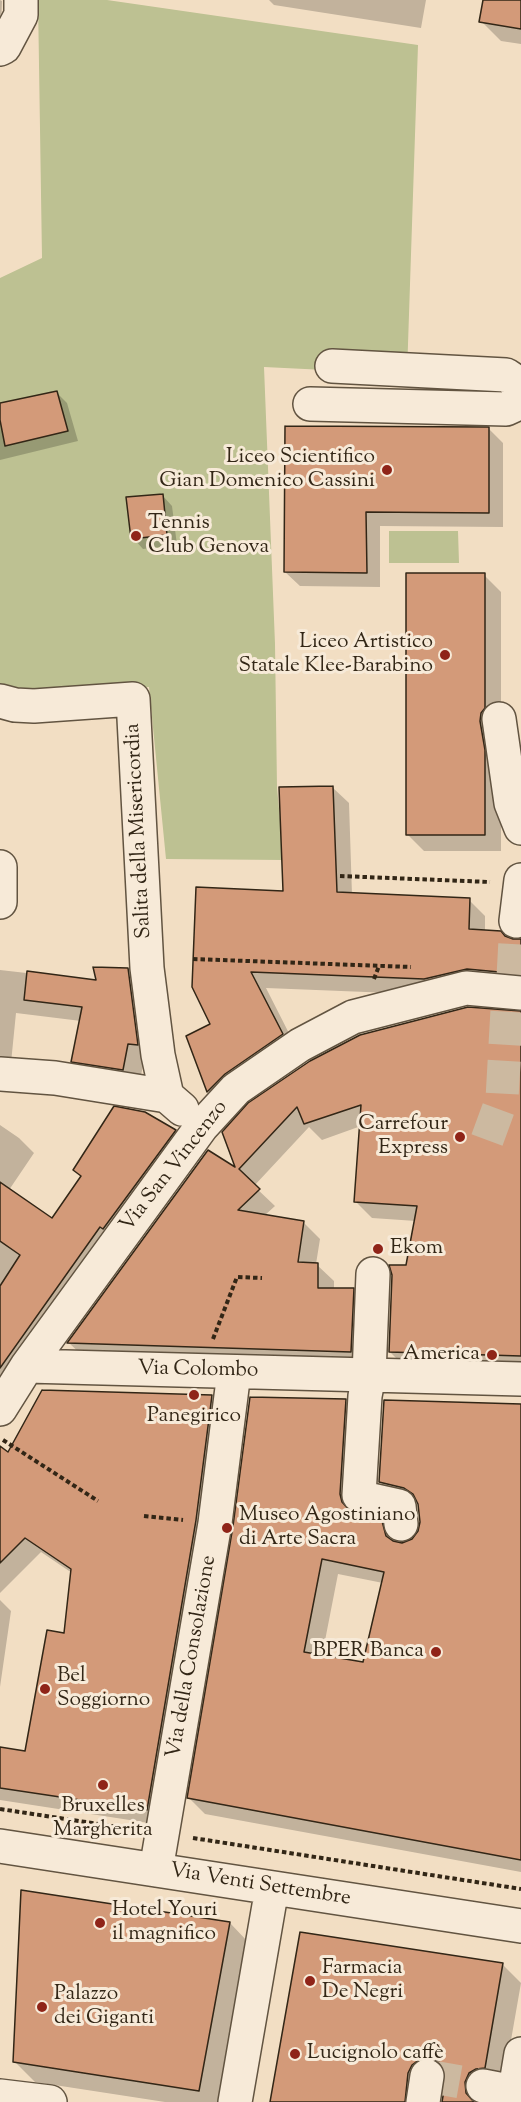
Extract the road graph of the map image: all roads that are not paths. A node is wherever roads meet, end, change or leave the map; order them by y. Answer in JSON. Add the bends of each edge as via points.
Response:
{"nodes":[{"id":1,"x":21,"y":0,"type":"edge"},
{"id":2,"x":0,"y":49,"type":"edge"},
{"id":3,"x":332,"y":366,"type":"dead end"},
{"id":4,"x":519,"y":394,"type":"edge"},
{"id":5,"x":310,"y":404,"type":"dead end"},
{"id":6,"x":0,"y":701,"type":"edge"},
{"id":7,"x":499,"y":719,"type":"dead end"},
{"id":8,"x":521,"y":828,"type":"edge"},
{"id":9,"x":0,"y":867,"type":"edge"},
{"id":10,"x":521,"y":881,"type":"edge"},
{"id":11,"x":0,"y":902,"type":"edge"},
{"id":12,"x":516,"y":921,"type":"dead end"},
{"id":13,"x":516,"y":987,"type":"edge"},
{"id":14,"x":0,"y":1074,"type":"edge"},
{"id":15,"x":167,"y":1096,"type":"junction"},
{"id":16,"x":202,"y":1126,"type":"junction"},
{"id":17,"x":373,"y":1274,"type":"dead end"},
{"id":18,"x":27,"y":1366,"type":"junction"},
{"id":19,"x":234,"y":1372,"type":"junction"},
{"id":20,"x":369,"y":1375,"type":"junction"},
{"id":21,"x":521,"y":1379,"type":"edge"},
{"id":22,"x":0,"y":1410,"type":"edge"},
{"id":23,"x":401,"y":1524,"type":"dead end"},
{"id":24,"x":0,"y":1846,"type":"edge"},
{"id":25,"x":156,"y":1870,"type":"junction"},
{"id":26,"x":272,"y":1888,"type":"junction"},
{"id":27,"x":521,"y":1926,"type":"edge"},
{"id":28,"x":521,"y":2054,"type":"edge"},
{"id":29,"x":483,"y":2086,"type":"tunnel mouth"},
{"id":30,"x":0,"y":2096,"type":"edge"},
{"id":31,"x":514,"y":2097,"type":"edge"},
{"id":32,"x":50,"y":2102,"type":"edge"},
{"id":33,"x":235,"y":2102,"type":"edge"}],
"edges":[{"from":1,"to":2,"type":"street","via":[[21,15]]},
{"from":3,"to":4,"type":"street","via":[[506,375]]},
{"from":4,"to":5,"type":"street","via":[[506,409]]},
{"from":6,"to":15,"type":"street","name":"Salita della Misericordia","via":[[34,706],[133,699],[147,968]]},
{"from":7,"to":8,"type":"street","via":[[511,803]]},
{"from":9,"to":11,"type":"street"},
{"from":10,"to":12,"type":"street"},
{"from":13,"to":16,"type":"street","name":"Via San Vincenzo","via":[[466,988],[353,1017],[300,1045],[236,1089]]},
{"from":14,"to":15,"type":"street","via":[[56,1078]]},
{"from":15,"to":16,"type":"street"},
{"from":16,"to":18,"type":"street","name":"Via San Vincenzo"},
{"from":17,"to":20,"type":"street"},
{"from":18,"to":19,"type":"street","name":"Via Colombo"},
{"from":18,"to":22,"type":"street","name":"Via San Vincenzo"},
{"from":19,"to":20,"type":"street","name":"Via Colombo"},
{"from":19,"to":25,"type":"street","name":"Via della Consolazione","via":[[215,1523]]},
{"from":20,"to":21,"type":"street","name":"Via Colombo"},
{"from":20,"to":23,"type":"street","via":[[359,1495],[399,1506]]},
{"from":24,"to":25,"type":"street","name":"Via Venti Settembre"},
{"from":25,"to":26,"type":"street","name":"Via Venti Settembre"},
{"from":26,"to":27,"type":"street","name":"Via Venti Settembre"},
{"from":26,"to":33,"type":"street"},
{"from":28,"to":31,"type":"street"},
{"from":29,"to":31,"type":"street"},
{"from":30,"to":32,"type":"street"}]}
